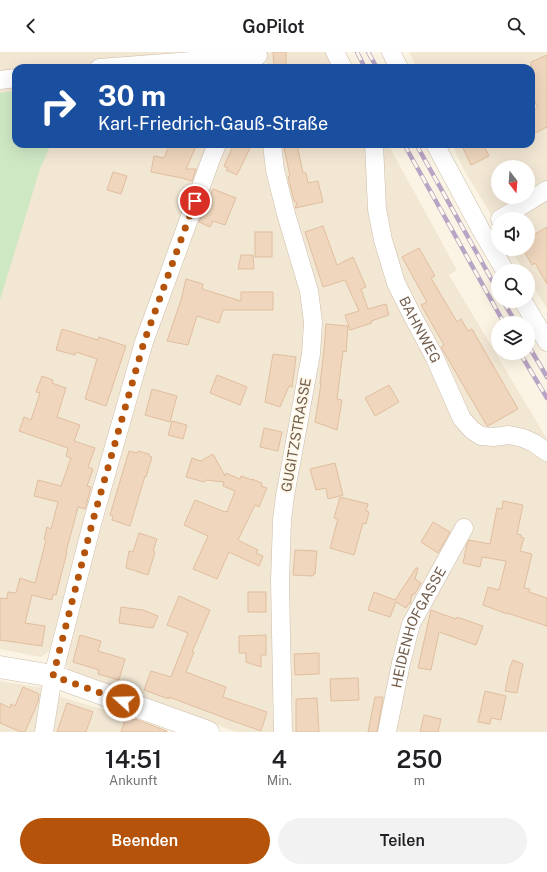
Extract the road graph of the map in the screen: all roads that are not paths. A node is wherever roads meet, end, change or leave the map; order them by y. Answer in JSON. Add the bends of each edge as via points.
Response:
{"nodes":[{"id":1,"x":335,"y":52,"type":"edge"},
{"id":2,"x":391,"y":52,"type":"edge"},
{"id":3,"x":257,"y":61,"type":"edge"},
{"id":4,"x":189,"y":64,"type":"edge"},
{"id":5,"x":341,"y":64,"type":"edge"},
{"id":6,"x":397,"y":64,"type":"edge"},
{"id":7,"x":12,"y":78,"type":"edge"},
{"id":8,"x":0,"y":80,"type":"edge"},
{"id":9,"x":216,"y":148,"type":"edge"},
{"id":10,"x":272,"y":148,"type":"edge"},
{"id":11,"x":374,"y":148,"type":"edge"},
{"id":12,"x":437,"y":148,"type":"edge"},
{"id":13,"x":547,"y":190,"type":"edge"},
{"id":14,"x":512,"y":212,"type":"edge"},
{"id":15,"x":491,"y":224,"type":"edge"},
{"id":16,"x":481,"y":230,"type":"junction"},
{"id":17,"x":501,"y":264,"type":"edge"},
{"id":18,"x":526,"y":308,"type":"edge"},
{"id":19,"x":547,"y":342,"type":"edge"},
{"id":20,"x":547,"y":452,"type":"edge"},
{"id":21,"x":464,"y":528,"type":"dead end"},
{"id":22,"x":0,"y":667,"type":"edge"},
{"id":23,"x":53,"y":676,"type":"junction"},
{"id":24,"x":44,"y":732,"type":"edge"},
{"id":25,"x":208,"y":732,"type":"edge"},
{"id":26,"x":283,"y":732,"type":"edge"},
{"id":27,"x":387,"y":732,"type":"edge"}],
"edges":[{"from":1,"to":5,"type":"street"},
{"from":2,"to":6,"type":"street"},
{"from":3,"to":4,"type":"street"},
{"from":7,"to":8,"type":"street"},
{"from":9,"to":23,"type":"street","via":[[144,342],[93,520]]},
{"from":10,"to":26,"type":"street","name":"GUGITZSTRASSE","via":[[286,214],[309,291],[313,322],[311,354],[282,520],[280,582]]},
{"from":11,"to":20,"type":"street","name":"BAHNWEG","via":[[377,209],[396,283],[434,356],[462,419],[481,436],[494,438],[509,435],[523,438]]},
{"from":12,"to":16,"type":"street"},
{"from":13,"to":14,"type":"street"},
{"from":15,"to":16,"type":"street"},
{"from":16,"to":17,"type":"street"},
{"from":18,"to":19,"type":"street"},
{"from":21,"to":27,"type":"street","name":"HEIDENHOFGASSE","via":[[411,624]]},
{"from":22,"to":23,"type":"street"},
{"from":23,"to":24,"type":"street"},
{"from":23,"to":25,"type":"street"}]}
